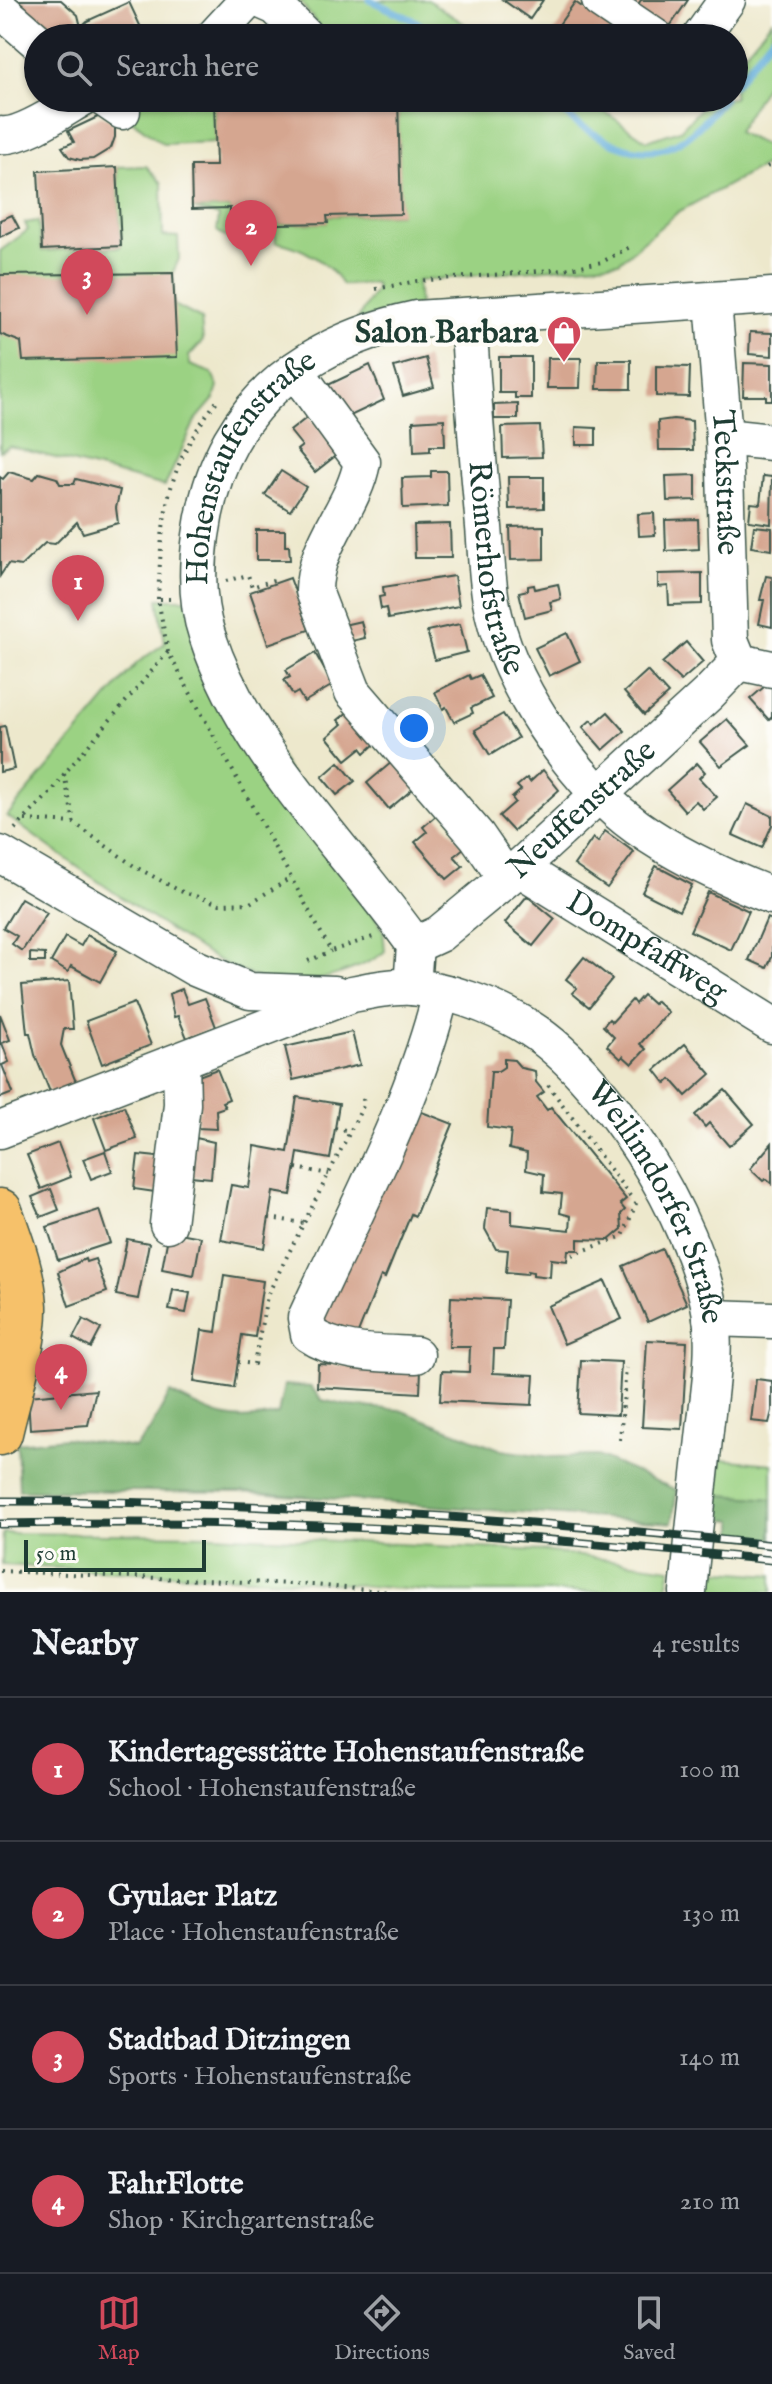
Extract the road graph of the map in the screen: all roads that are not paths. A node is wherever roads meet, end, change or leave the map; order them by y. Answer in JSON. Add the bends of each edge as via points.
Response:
{"nodes":[{"id":1,"x":248,"y":0,"type":"edge"},
{"id":2,"x":260,"y":0,"type":"edge"},
{"id":3,"x":600,"y":0,"type":"edge"},
{"id":4,"x":727,"y":0,"type":"edge"},
{"id":5,"x":0,"y":9,"type":"edge"},
{"id":6,"x":226,"y":24,"type":"edge"},
{"id":7,"x":293,"y":24,"type":"edge"},
{"id":8,"x":635,"y":24,"type":"edge"},
{"id":9,"x":710,"y":24,"type":"edge"},
{"id":10,"x":24,"y":30,"type":"edge"},
{"id":11,"x":56,"y":112,"type":"edge"},
{"id":12,"x":0,"y":135,"type":"edge"},
{"id":13,"x":772,"y":296,"type":"edge"},
{"id":14,"x":713,"y":301,"type":"junction"},
{"id":15,"x":468,"y":316,"type":"junction"},
{"id":16,"x":295,"y":370,"type":"junction"},
{"id":17,"x":724,"y":437,"type":"junction"},
{"id":18,"x":772,"y":442,"type":"edge"},
{"id":19,"x":756,"y":666,"type":"edge"},
{"id":20,"x":600,"y":793,"type":"junction"},
{"id":21,"x":0,"y":854,"type":"edge"},
{"id":22,"x":513,"y":873,"type":"junction"},
{"id":23,"x":772,"y":896,"type":"edge"},
{"id":24,"x":415,"y":945,"type":"junction"},
{"id":25,"x":195,"y":968,"type":"junction"},
{"id":26,"x":426,"y":990,"type":"junction"},
{"id":27,"x":352,"y":994,"type":"junction"},
{"id":28,"x":772,"y":1025,"type":"edge"},
{"id":29,"x":258,"y":1031,"type":"junction"},
{"id":30,"x":181,"y":1061,"type":"junction"},
{"id":31,"x":0,"y":1130,"type":"edge"},
{"id":32,"x":0,"y":1211,"type":"edge"},
{"id":33,"x":168,"y":1224,"type":"dead end"},
{"id":34,"x":711,"y":1318,"type":"junction"},
{"id":35,"x":772,"y":1320,"type":"edge"},
{"id":36,"x":416,"y":1355,"type":"dead end"},
{"id":37,"x":7,"y":1365,"type":"edge"},
{"id":38,"x":0,"y":1433,"type":"edge"},
{"id":39,"x":688,"y":1592,"type":"edge"}],
"edges":[{"from":1,"to":6,"type":"street"},
{"from":2,"to":7,"type":"street"},
{"from":3,"to":8,"type":"street"},
{"from":4,"to":9,"type":"street"},
{"from":5,"to":10,"type":"street"},
{"from":11,"to":12,"type":"street","via":[[9,136]]},
{"from":13,"to":14,"type":"street","name":"Hohenstaufenstraße"},
{"from":14,"to":15,"type":"street","name":"Hohenstaufenstraße"},
{"from":14,"to":17,"type":"street","name":"Teckstraße"},
{"from":15,"to":16,"type":"street","name":"Hohenstaufenstraße","via":[[377,327]]},
{"from":15,"to":20,"type":"street","name":"Römerhofstraße","via":[[491,602],[528,699]]},
{"from":16,"to":22,"type":"street","via":[[362,462],[314,573],[314,591],[353,692]]},
{"from":16,"to":24,"type":"street","name":"Hohenstaufenstraße","via":[[273,386],[239,426],[207,497],[200,551],[206,632],[274,763]]},
{"from":17,"to":18,"type":"street"},
{"from":17,"to":19,"type":"street","name":"Teckstraße","via":[[730,640]]},
{"from":19,"to":20,"type":"street","name":"Neuffenstraße","via":[[708,694]]},
{"from":20,"to":22,"type":"street","name":"Neuffenstraße"},
{"from":20,"to":23,"type":"street","name":"Römerhofstraße","via":[[636,827],[729,879]]},
{"from":21,"to":25,"type":"street","name":"Weilimdorfer Straße"},
{"from":22,"to":24,"type":"street","name":"Neuffenstraße","via":[[439,934]]},
{"from":22,"to":28,"type":"street","name":"Dompfaffweg"},
{"from":24,"to":26,"type":"street"},
{"from":25,"to":27,"type":"street","name":"Weilimdorfer Straße","via":[[250,991]]},
{"from":25,"to":29,"type":"street","name":"Weilimdorfer Straße"},
{"from":26,"to":27,"type":"street","name":"Weilimdorfer Straße","via":[[382,988]]},
{"from":26,"to":34,"type":"street","name":"Weilimdorfer Straße","via":[[489,1007],[522,1023],[584,1076],[663,1185],[691,1245]]},
{"from":26,"to":36,"type":"street","via":[[433,1024],[406,1101],[306,1318],[309,1334],[322,1343]]},
{"from":27,"to":29,"type":"street","name":"Weilimdorfer Straße"},
{"from":29,"to":30,"type":"street"},
{"from":30,"to":31,"type":"street"},
{"from":30,"to":33,"type":"street","via":[[182,1104]]},
{"from":32,"to":37,"type":"main road","via":[[23,1288],[24,1328]]},
{"from":34,"to":35,"type":"street"},
{"from":34,"to":39,"type":"street","name":"Weilimdorfer Straße","via":[[712,1364]]},
{"from":37,"to":38,"type":"main road"}]}
